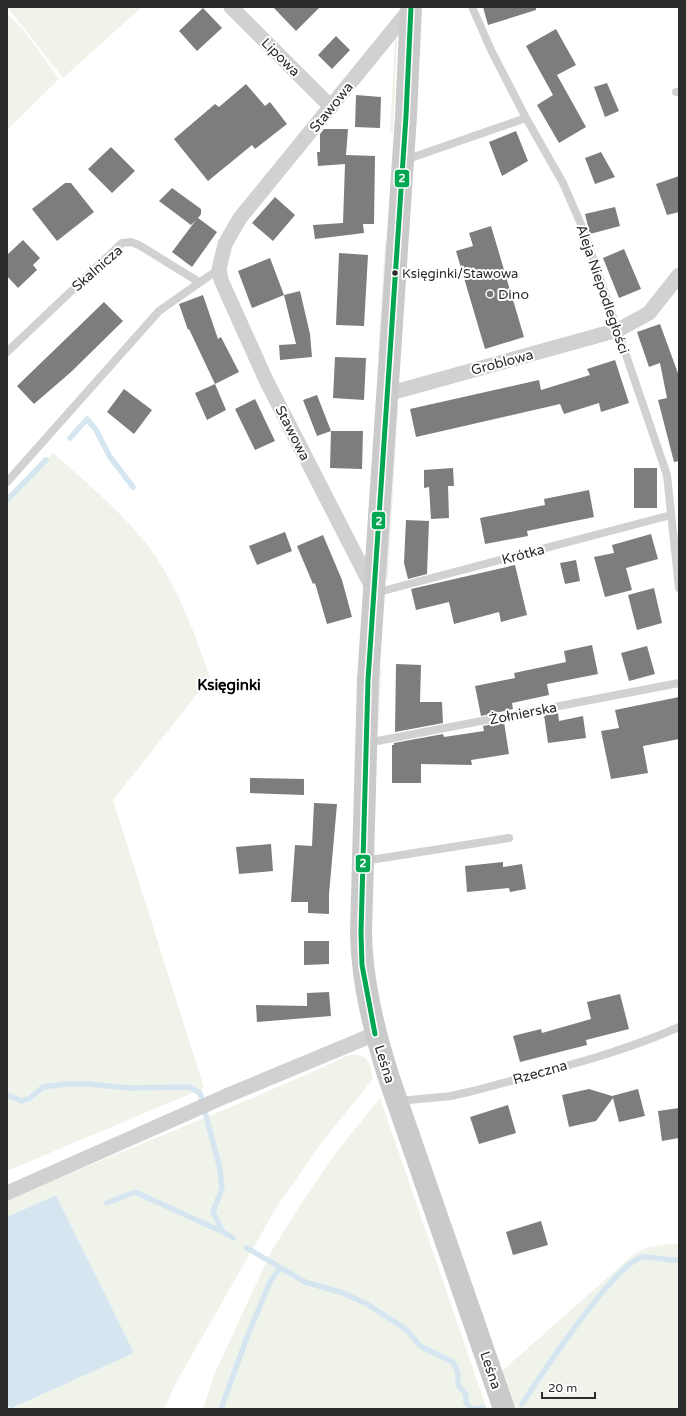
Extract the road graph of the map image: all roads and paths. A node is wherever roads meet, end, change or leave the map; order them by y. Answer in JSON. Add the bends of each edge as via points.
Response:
{"nodes":[{"id":1,"x":231,"y":7,"type":"edge"},
{"id":2,"x":411,"y":7,"type":"edge"},
{"id":3,"x":472,"y":7,"type":"edge"},
{"id":4,"x":331,"y":107,"type":"junction"},
{"id":5,"x":526,"y":118,"type":"junction"},
{"id":6,"x":403,"y":161,"type":"junction"},
{"id":7,"x":219,"y":269,"type":"junction"},
{"id":8,"x":679,"y":275,"type":"edge"},
{"id":9,"x":199,"y":282,"type":"junction"},
{"id":10,"x":618,"y":330,"type":"junction"},
{"id":11,"x":7,"y":352,"type":"edge"},
{"id":12,"x":387,"y":394,"type":"junction"},
{"id":13,"x":7,"y":482,"type":"edge"},
{"id":14,"x":672,"y":515,"type":"junction"},
{"id":15,"x":679,"y":588,"type":"edge"},
{"id":16,"x":375,"y":593,"type":"junction"},
{"id":17,"x":679,"y":683,"type":"edge"},
{"id":18,"x":366,"y":743,"type":"junction"},
{"id":19,"x":509,"y":838,"type":"dead end"},
{"id":20,"x":363,"y":861,"type":"junction"},
{"id":21,"x":679,"y":1027,"type":"edge"},
{"id":22,"x":376,"y":1034,"type":"junction"},
{"id":23,"x":396,"y":1102,"type":"junction"},
{"id":24,"x":7,"y":1193,"type":"edge"},
{"id":25,"x":504,"y":1409,"type":"edge"}],
"edges":[{"from":1,"to":4,"type":"street","name":"Lipowa"},
{"from":2,"to":4,"type":"street","name":"Stawowa"},
{"from":2,"to":6,"type":"main road","name":"Leśna"},
{"from":3,"to":5,"type":"lane","name":"Aleja Niepodległości"},
{"from":4,"to":7,"type":"street","name":"Stawowa","via":[[240,218],[225,244]]},
{"from":5,"to":6,"type":"lane"},
{"from":5,"to":10,"type":"lane","name":"Aleja Niepodległości","via":[[563,183],[583,229]]},
{"from":6,"to":12,"type":"main road","name":"Leśna"},
{"from":7,"to":9,"type":"lane"},
{"from":7,"to":16,"type":"street","name":"Stawowa","via":[[225,290],[266,380]]},
{"from":8,"to":10,"type":"street","name":"Groblowa","via":[[649,313]]},
{"from":9,"to":11,"type":"lane","name":"Skalnicza","via":[[139,245],[131,242],[122,243]]},
{"from":9,"to":13,"type":"lane","via":[[160,311]]},
{"from":10,"to":12,"type":"street","name":"Groblowa"},
{"from":10,"to":14,"type":"lane","name":"Aleja Niepodległości","via":[[667,475]]},
{"from":12,"to":16,"type":"main road","name":"Leśna"},
{"from":14,"to":15,"type":"lane","name":"Aleja Niepodległości"},
{"from":14,"to":16,"type":"lane","name":"Krótka"},
{"from":16,"to":18,"type":"main road","name":"Leśna"},
{"from":17,"to":18,"type":"lane","name":"Żołnierska"},
{"from":18,"to":20,"type":"main road","name":"Leśna"},
{"from":19,"to":20,"type":"lane"},
{"from":20,"to":22,"type":"main road","name":"Leśna","via":[[362,965]]},
{"from":21,"to":23,"type":"lane","name":"Rzeczna","via":[[610,1052],[464,1094]]},
{"from":22,"to":23,"type":"main road","name":"Leśna"},
{"from":22,"to":24,"type":"street","via":[[226,1096]]},
{"from":23,"to":25,"type":"main road","name":"Leśna"}]}
